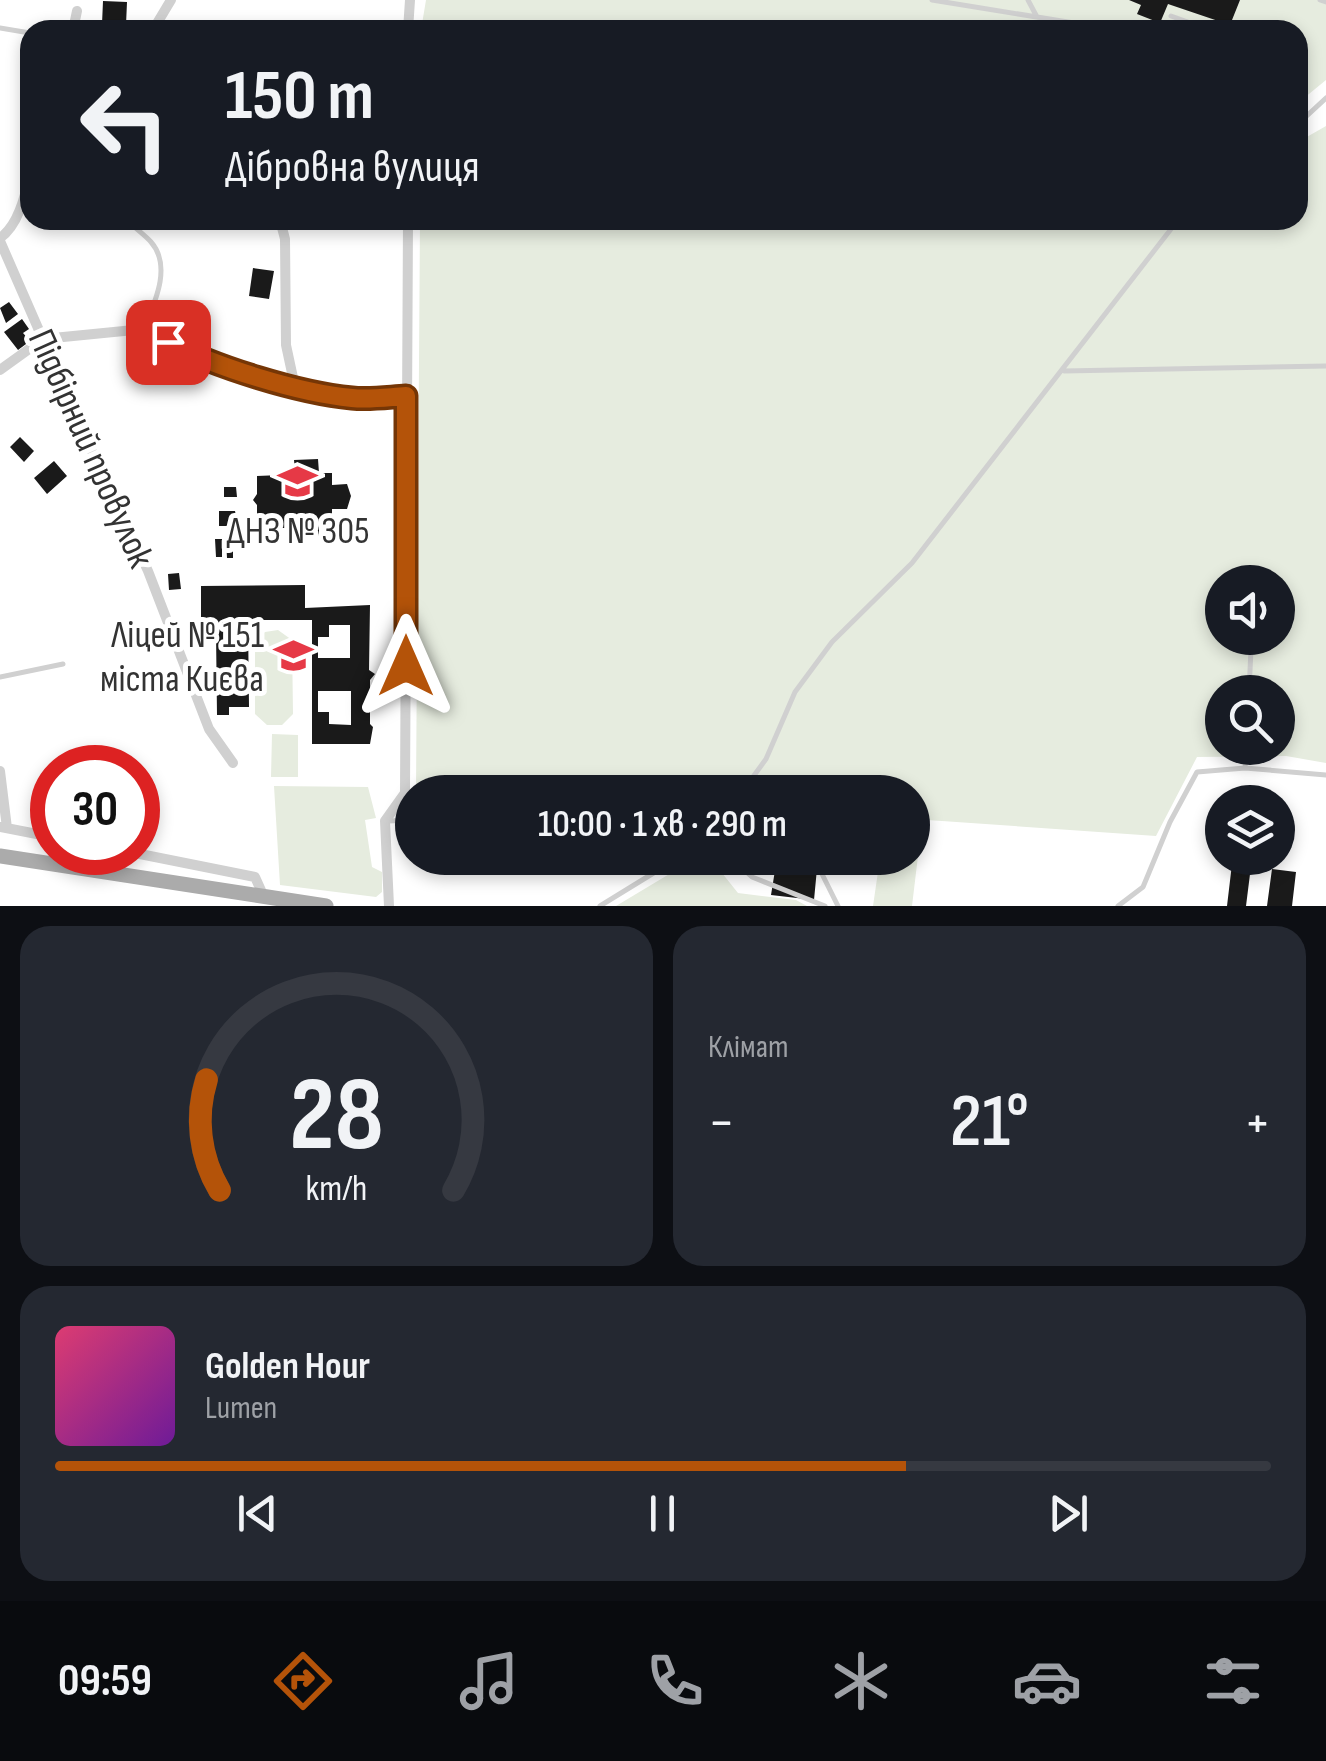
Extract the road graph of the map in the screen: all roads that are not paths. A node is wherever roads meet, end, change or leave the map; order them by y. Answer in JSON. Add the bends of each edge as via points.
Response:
{"nodes":[{"id":1,"x":932,"y":0,"type":"edge"},
{"id":2,"x":1028,"y":0,"type":"edge"},
{"id":3,"x":77,"y":11,"type":"dead end"},
{"id":4,"x":1036,"y":16,"type":"junction"},
{"id":5,"x":1171,"y":16,"type":"dead end"},
{"id":6,"x":76,"y":20,"type":"edge"},
{"id":7,"x":1059,"y":20,"type":"edge"},
{"id":8,"x":1180,"y":20,"type":"edge"},
{"id":9,"x":20,"y":208,"type":"edge"},
{"id":10,"x":138,"y":230,"type":"edge"},
{"id":11,"x":283,"y":230,"type":"edge"},
{"id":12,"x":408,"y":230,"type":"edge"},
{"id":13,"x":1168,"y":232,"type":"edge"},
{"id":14,"x":0,"y":240,"type":"edge"},
{"id":15,"x":144,"y":328,"type":"junction"},
{"id":16,"x":43,"y":339,"type":"junction"},
{"id":17,"x":1326,"y":366,"type":"edge"},
{"id":18,"x":0,"y":370,"type":"edge"},
{"id":19,"x":1064,"y":372,"type":"junction"},
{"id":20,"x":296,"y":387,"type":"junction"},
{"id":21,"x":406,"y":396,"type":"junction"},
{"id":22,"x":63,"y":664,"type":"dead end"},
{"id":23,"x":0,"y":677,"type":"edge"},
{"id":24,"x":233,"y":763,"type":"dead end"},
{"id":25,"x":1245,"y":765,"type":"edge"},
{"id":26,"x":1245,"y":768,"type":"junction"},
{"id":27,"x":0,"y":771,"type":"edge"},
{"id":28,"x":754,"y":775,"type":"edge"},
{"id":29,"x":1326,"y":776,"type":"edge"},
{"id":30,"x":385,"y":821,"type":"junction"},
{"id":31,"x":395,"y":821,"type":"edge"},
{"id":32,"x":3,"y":828,"type":"edge"},
{"id":33,"x":30,"y":833,"type":"edge"},
{"id":34,"x":0,"y":856,"type":"edge"},
{"id":35,"x":160,"y":858,"type":"edge"},
{"id":36,"x":650,"y":875,"type":"edge"},
{"id":37,"x":751,"y":875,"type":"edge"},
{"id":38,"x":823,"y":875,"type":"edge"},
{"id":39,"x":264,"y":897,"type":"junction"},
{"id":40,"x":288,"y":903,"type":"edge"},
{"id":41,"x":326,"y":906,"type":"edge"},
{"id":42,"x":389,"y":906,"type":"edge"},
{"id":43,"x":600,"y":906,"type":"edge"},
{"id":44,"x":825,"y":906,"type":"edge"},
{"id":45,"x":838,"y":906,"type":"edge"},
{"id":46,"x":1118,"y":906,"type":"edge"}],
"edges":[{"from":1,"to":4,"type":"lane"},
{"from":2,"to":4,"type":"lane"},
{"from":3,"to":6,"type":"street"},
{"from":4,"to":7,"type":"lane"},
{"from":5,"to":8,"type":"lane"},
{"from":9,"to":14,"type":"street"},
{"from":10,"to":15,"type":"lane","via":[[160,263],[161,281]]},
{"from":11,"to":20,"type":"street","via":[[286,345]]},
{"from":12,"to":21,"type":"street"},
{"from":13,"to":19,"type":"lane"},
{"from":14,"to":16,"type":"street","name":"Підбірний провулок"},
{"from":15,"to":16,"type":"street"},
{"from":15,"to":20,"type":"street","via":[[193,355]]},
{"from":16,"to":18,"type":"street"},
{"from":16,"to":24,"type":"street","name":"Підбірний провулок","via":[[148,571],[209,729]]},
{"from":17,"to":19,"type":"lane"},
{"from":19,"to":28,"type":"lane","via":[[912,563],[832,642],[795,692]]},
{"from":20,"to":21,"type":"street","via":[[354,398]]},
{"from":21,"to":30,"type":"street","via":[[405,792]]},
{"from":22,"to":23,"type":"lane"},
{"from":25,"to":26,"type":"lane"},
{"from":26,"to":29,"type":"lane"},
{"from":26,"to":46,"type":"lane","via":[[1197,772],[1143,887]]},
{"from":27,"to":32,"type":"street"},
{"from":30,"to":31,"type":"lane"},
{"from":30,"to":42,"type":"street"},
{"from":32,"to":33,"type":"street"},
{"from":34,"to":39,"type":"main road"},
{"from":35,"to":39,"type":"street","via":[[256,877]]},
{"from":36,"to":43,"type":"lane"},
{"from":37,"to":44,"type":"lane"},
{"from":38,"to":45,"type":"lane"},
{"from":39,"to":40,"type":"main road"},
{"from":40,"to":41,"type":"main road"}]}
